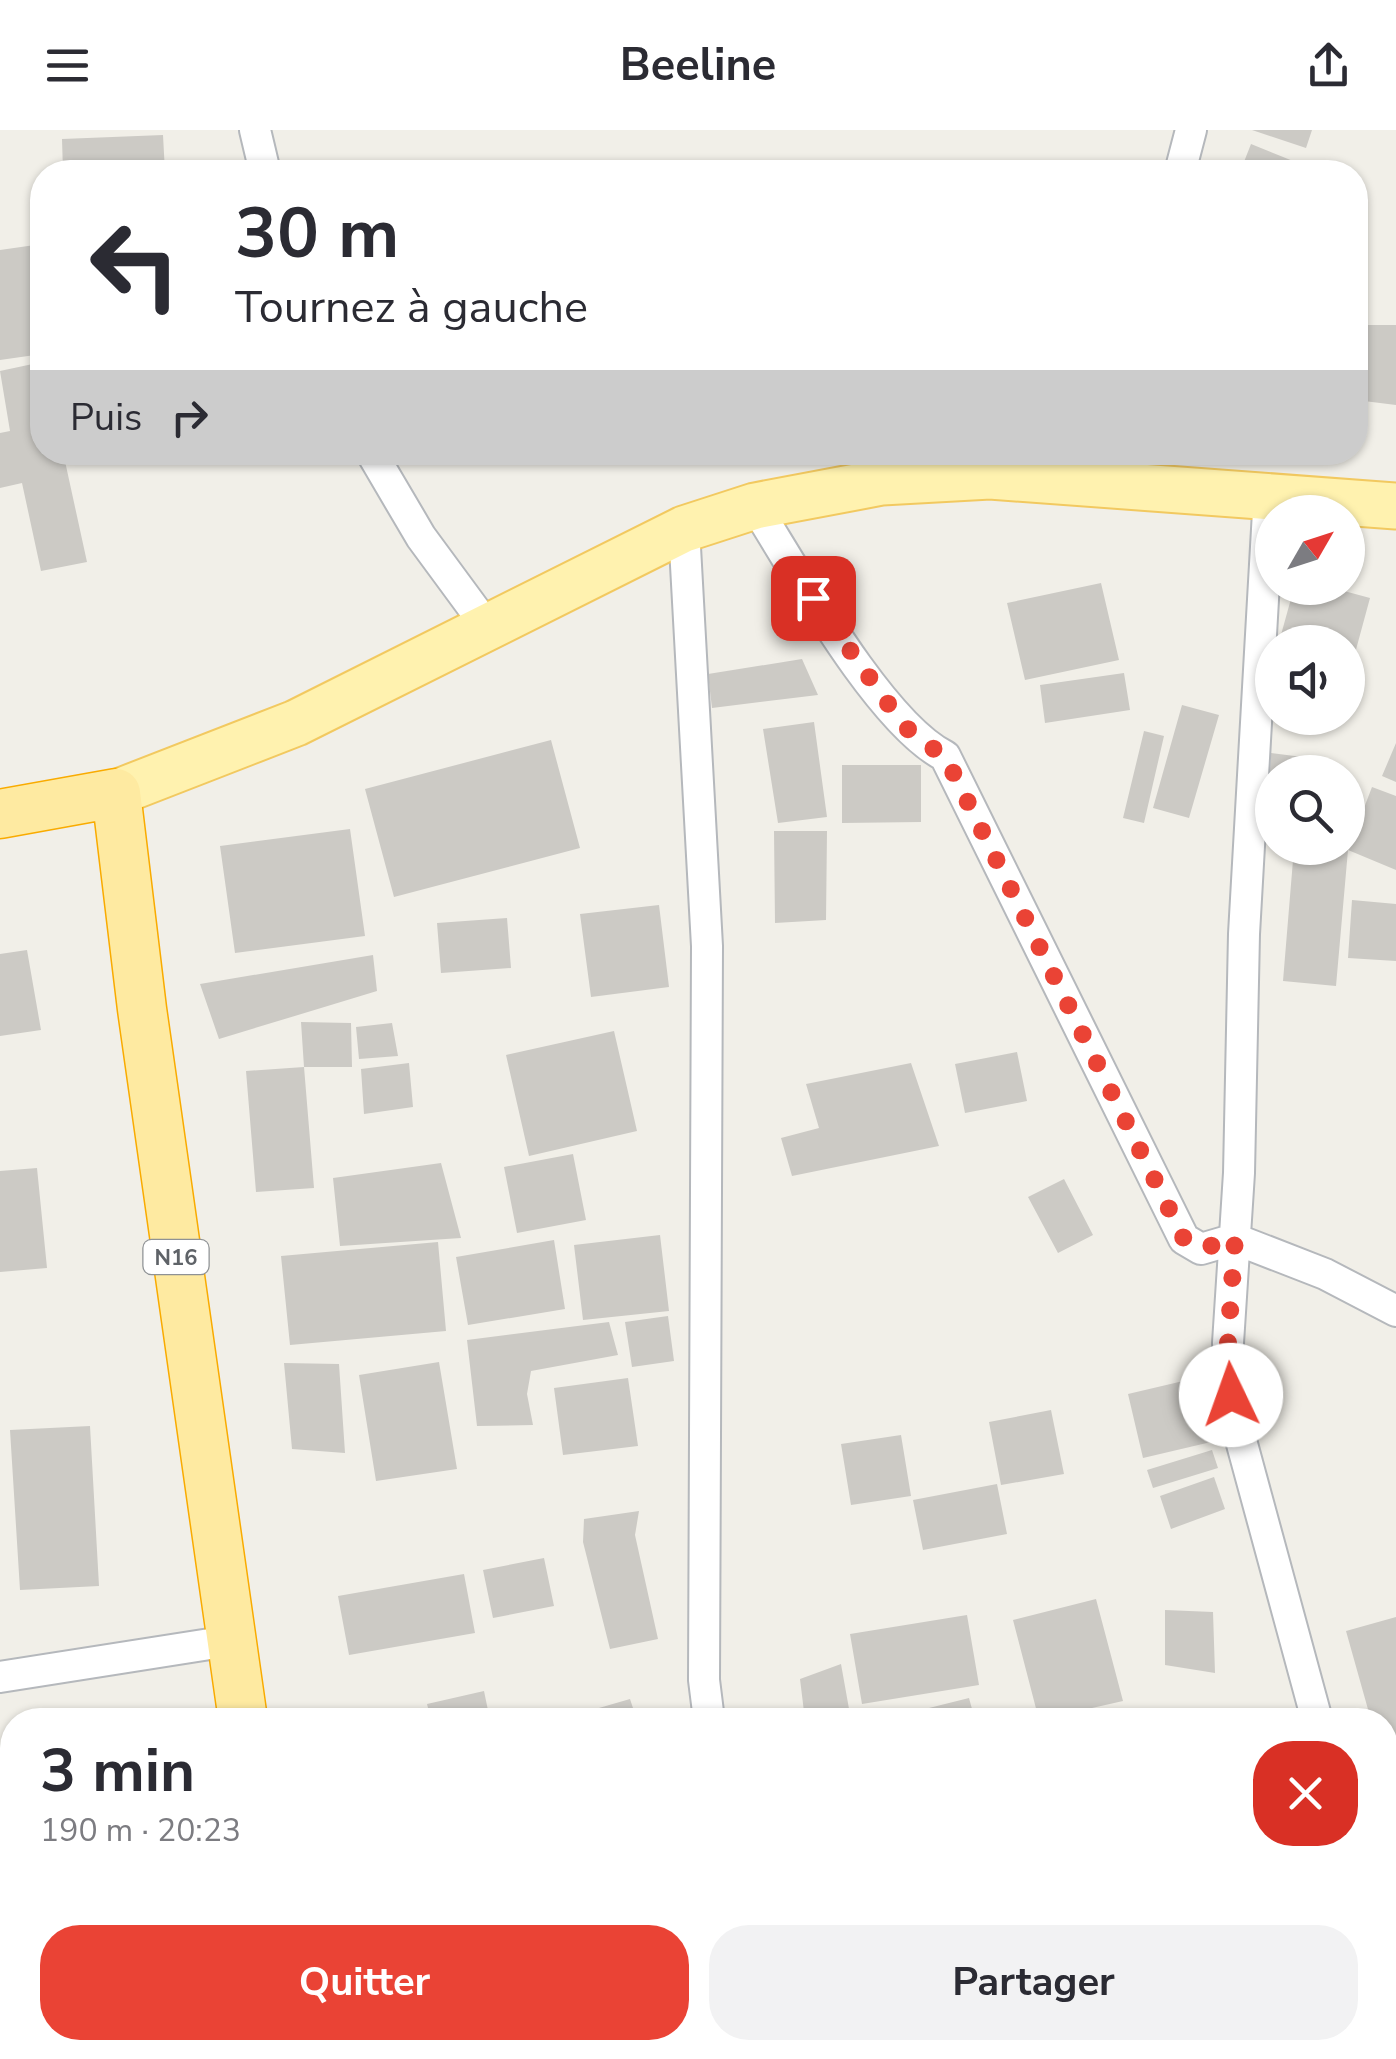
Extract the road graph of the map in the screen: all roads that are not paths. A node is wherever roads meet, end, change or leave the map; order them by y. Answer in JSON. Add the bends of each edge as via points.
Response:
{"nodes":[{"id":1,"x":254,"y":130,"type":"edge"},
{"id":2,"x":1191,"y":130,"type":"edge"},
{"id":3,"x":262,"y":160,"type":"edge"},
{"id":4,"x":1183,"y":160,"type":"edge"},
{"id":5,"x":379,"y":465,"type":"edge"},
{"id":6,"x":1128,"y":468,"type":"edge"},
{"id":7,"x":1269,"y":494,"type":"junction"},
{"id":8,"x":755,"y":506,"type":"junction"},
{"id":9,"x":1396,"y":506,"type":"edge"},
{"id":10,"x":684,"y":529,"type":"junction"},
{"id":11,"x":488,"y":628,"type":"junction"},
{"id":12,"x":116,"y":792,"type":"junction"},
{"id":13,"x":0,"y":814,"type":"edge"},
{"id":14,"x":1235,"y":1238,"type":"junction"},
{"id":15,"x":1396,"y":1311,"type":"edge"},
{"id":16,"x":229,"y":1641,"type":"junction"},
{"id":17,"x":0,"y":1677,"type":"edge"},
{"id":18,"x":241,"y":1708,"type":"edge"},
{"id":19,"x":708,"y":1708,"type":"edge"},
{"id":20,"x":1315,"y":1708,"type":"edge"}],
"edges":[{"from":1,"to":3,"type":"street"},
{"from":2,"to":4,"type":"street"},
{"from":5,"to":11,"type":"street","via":[[421,537]]},
{"from":6,"to":7,"type":"main road"},
{"from":6,"to":8,"type":"main road","via":[[882,482]]},
{"from":7,"to":9,"type":"main road"},
{"from":7,"to":14,"type":"street"},
{"from":8,"to":10,"type":"main road"},
{"from":8,"to":14,"type":"street","via":[[899,719],[945,756],[1184,1239],[1201,1249]]},
{"from":10,"to":11,"type":"main road"},
{"from":10,"to":19,"type":"street","via":[[707,946]]},
{"from":11,"to":12,"type":"main road","via":[[296,723]]},
{"from":12,"to":13,"type":"highway"},
{"from":12,"to":16,"type":"highway","number":"N16"},
{"from":14,"to":15,"type":"street"},
{"from":14,"to":20,"type":"street","via":[[1231,1395]]},
{"from":16,"to":17,"type":"street"},
{"from":16,"to":18,"type":"highway","number":"N16"}]}
